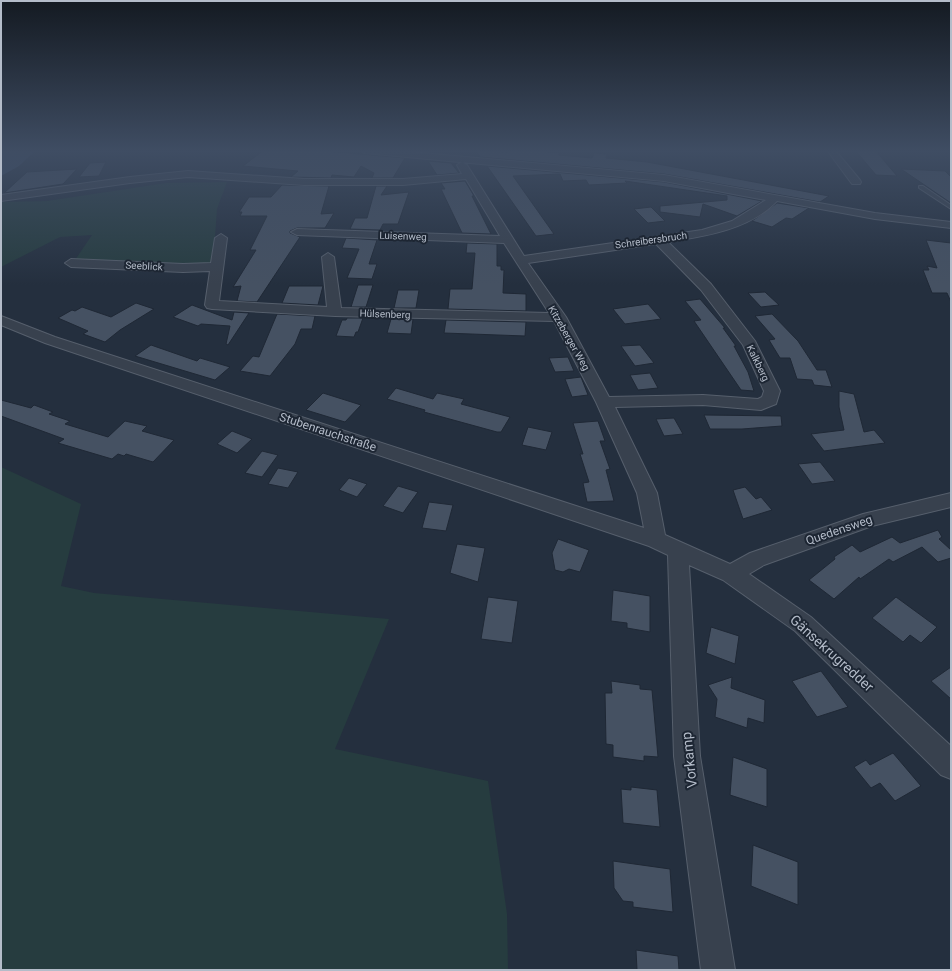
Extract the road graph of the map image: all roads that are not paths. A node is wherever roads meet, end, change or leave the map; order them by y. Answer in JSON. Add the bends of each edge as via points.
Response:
{"nodes":[{"id":1,"x":20,"y":195,"type":"edge"},
{"id":2,"x":481,"y":195,"type":"edge"},
{"id":3,"x":759,"y":195,"type":"edge"},
{"id":4,"x":933,"y":195,"type":"edge"},
{"id":5,"x":1,"y":198,"type":"edge"},
{"id":6,"x":774,"y":198,"type":"junction"},
{"id":7,"x":951,"y":207,"type":"edge"},
{"id":8,"x":951,"y":225,"type":"edge"},
{"id":9,"x":297,"y":232,"type":"dead end"},
{"id":10,"x":221,"y":238,"type":"dead end"},
{"id":11,"x":658,"y":239,"type":"junction"},
{"id":12,"x":508,"y":240,"type":"junction"},
{"id":13,"x":328,"y":257,"type":"dead end"},
{"id":14,"x":520,"y":260,"type":"junction"},
{"id":15,"x":71,"y":263,"type":"dead end"},
{"id":16,"x":218,"y":267,"type":"junction"},
{"id":17,"x":335,"y":312,"type":"junction"},
{"id":18,"x":559,"y":317,"type":"junction"},
{"id":19,"x":1,"y":320,"type":"edge"},
{"id":20,"x":604,"y":402,"type":"junction"},
{"id":21,"x":951,"y":500,"type":"edge"},
{"id":22,"x":667,"y":544,"type":"junction"},
{"id":23,"x":731,"y":574,"type":"junction"},
{"id":24,"x":951,"y":765,"type":"edge"},
{"id":25,"x":718,"y":970,"type":"edge"}],
"edges":[{"from":1,"to":5,"type":"street"},
{"from":2,"to":12,"type":"street","name":"Kitzeberger Weg"},
{"from":3,"to":6,"type":"street"},
{"from":4,"to":7,"type":"lane"},
{"from":6,"to":8,"type":"street","via":[[875,216]]},
{"from":6,"to":11,"type":"street","name":"Schreibersbruch","via":[[736,223],[703,233]]},
{"from":9,"to":12,"type":"street","name":"Luisenweg"},
{"from":10,"to":16,"type":"street"},
{"from":11,"to":14,"type":"street","name":"Schreibersbruch"},
{"from":11,"to":20,"type":"street","name":"Kalkberg","via":[[706,287],[750,344],[772,391],[770,400],[761,405],[703,400]]},
{"from":12,"to":14,"type":"street","name":"Kitzeberger Weg"},
{"from":13,"to":17,"type":"street"},
{"from":14,"to":18,"type":"street","name":"Kitzeberger Weg"},
{"from":15,"to":16,"type":"street","name":"Seeblick"},
{"from":16,"to":17,"type":"street","name":"Hülsenberg","via":[[212,305]]},
{"from":17,"to":18,"type":"street","name":"Hülsenberg"},
{"from":18,"to":20,"type":"street","name":"Kitzeberger Weg"},
{"from":19,"to":22,"type":"street","name":"Stubenrauchstraße","via":[[50,340]]},
{"from":20,"to":22,"type":"street","name":"Kitzeberger Weg","via":[[647,493]]},
{"from":21,"to":23,"type":"street","name":"Quedensweg","via":[[870,519],[757,559]]},
{"from":22,"to":23,"type":"street","name":"Gänsekrugredder"},
{"from":22,"to":25,"type":"street","name":"Vorkamp","via":[[687,756]]},
{"from":23,"to":24,"type":"street","name":"Gänsekrugredder","via":[[803,624]]}]}
